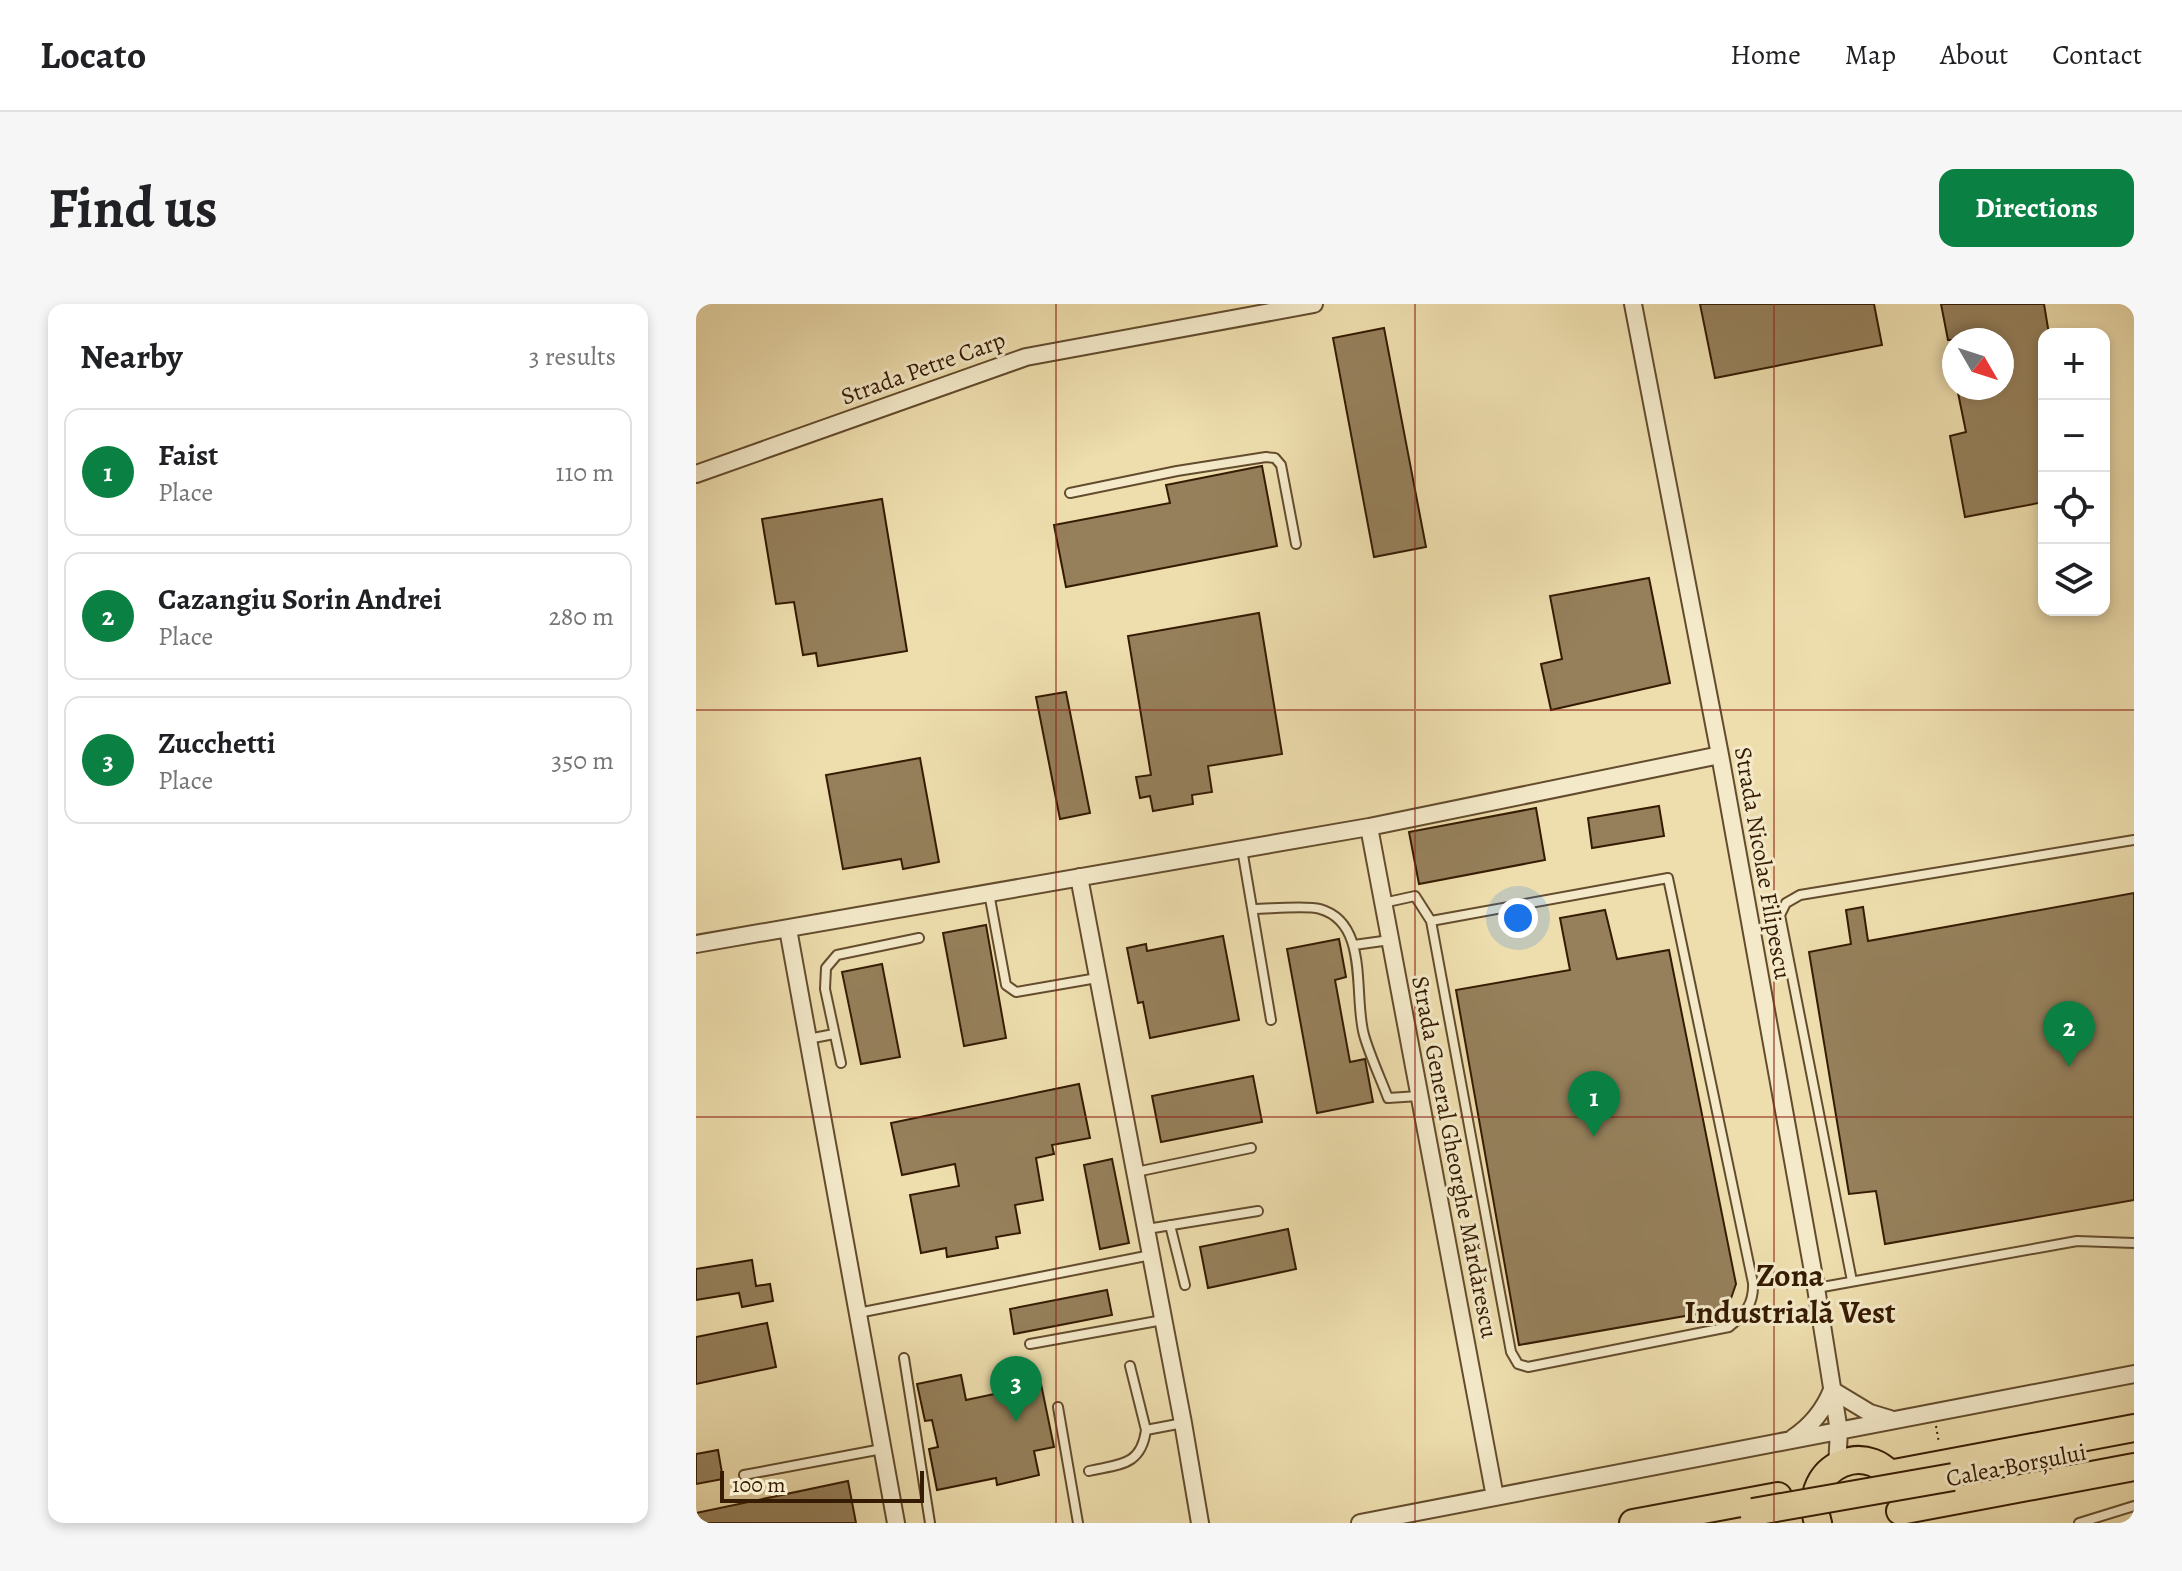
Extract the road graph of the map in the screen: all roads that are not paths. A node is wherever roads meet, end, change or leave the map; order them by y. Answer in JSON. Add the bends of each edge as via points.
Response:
{"nodes":[{"id":1,"x":1314,"y":304,"type":"edge"},
{"id":2,"x":1633,"y":304,"type":"edge"},
{"id":3,"x":696,"y":474,"type":"edge"},
{"id":4,"x":1070,"y":493,"type":"dead end"},
{"id":5,"x":1296,"y":544,"type":"dead end"},
{"id":6,"x":1720,"y":755,"type":"junction"},
{"id":7,"x":1369,"y":827,"type":"junction"},
{"id":8,"x":2134,"y":840,"type":"edge"},
{"id":9,"x":1241,"y":848,"type":"junction"},
{"id":10,"x":1079,"y":877,"type":"junction"},
{"id":11,"x":989,"y":893,"type":"junction"},
{"id":12,"x":1383,"y":903,"type":"junction"},
{"id":13,"x":1253,"y":909,"type":"junction"},
{"id":14,"x":1431,"y":921,"type":"junction"},
{"id":15,"x":788,"y":929,"type":"junction"},
{"id":16,"x":919,"y":938,"type":"dead end"},
{"id":17,"x":1390,"y":940,"type":"junction"},
{"id":18,"x":696,"y":944,"type":"edge"},
{"id":19,"x":1354,"y":945,"type":"junction"},
{"id":20,"x":1098,"y":978,"type":"junction"},
{"id":21,"x":1271,"y":1020,"type":"dead end"},
{"id":22,"x":834,"y":1034,"type":"junction"},
{"id":23,"x":808,"y":1039,"type":"junction"},
{"id":24,"x":841,"y":1063,"type":"dead end"},
{"id":25,"x":1419,"y":1096,"type":"junction"},
{"id":26,"x":1251,"y":1148,"type":"dead end"},
{"id":27,"x":1136,"y":1172,"type":"junction"},
{"id":28,"x":1258,"y":1211,"type":"dead end"},
{"id":29,"x":1170,"y":1225,"type":"junction"},
{"id":30,"x":1147,"y":1229,"type":"junction"},
{"id":31,"x":2134,"y":1243,"type":"edge"},
{"id":32,"x":1152,"y":1255,"type":"junction"},
{"id":33,"x":1852,"y":1281,"type":"junction"},
{"id":34,"x":1185,"y":1285,"type":"dead end"},
{"id":35,"x":1816,"y":1288,"type":"junction"},
{"id":36,"x":858,"y":1313,"type":"junction"},
{"id":37,"x":1164,"y":1320,"type":"junction"},
{"id":38,"x":1030,"y":1344,"type":"dead end"},
{"id":39,"x":904,"y":1358,"type":"dead end"},
{"id":40,"x":1130,"y":1366,"type":"dead end"},
{"id":41,"x":2134,"y":1374,"type":"edge"},
{"id":42,"x":1832,"y":1390,"type":"junction"},
{"id":43,"x":1058,"y":1407,"type":"dead end"},
{"id":44,"x":1896,"y":1420,"type":"junction"},
{"id":45,"x":1183,"y":1423,"type":"junction"},
{"id":46,"x":2134,"y":1428,"type":"edge"},
{"id":47,"x":1146,"y":1430,"type":"junction"},
{"id":48,"x":1839,"y":1431,"type":"junction"},
{"id":49,"x":1788,"y":1441,"type":"junction"},
{"id":50,"x":2134,"y":1442,"type":"edge"},
{"id":51,"x":882,"y":1449,"type":"junction"},
{"id":52,"x":2134,"y":1454,"type":"edge"},
{"id":53,"x":1849,"y":1463,"type":"junction"},
{"id":54,"x":2134,"y":1467,"type":"edge"},
{"id":55,"x":1089,"y":1471,"type":"dead end"},
{"id":56,"x":1889,"y":1474,"type":"junction"},
{"id":57,"x":744,"y":1475,"type":"dead end"},
{"id":58,"x":1955,"y":1482,"type":"junction"},
{"id":59,"x":1817,"y":1488,"type":"junction"},
{"id":60,"x":1495,"y":1497,"type":"junction"},
{"id":61,"x":2134,"y":1506,"type":"edge"},
{"id":62,"x":1761,"y":1517,"type":"edge"},
{"id":63,"x":1898,"y":1517,"type":"edge"},
{"id":64,"x":896,"y":1523,"type":"edge"},
{"id":65,"x":930,"y":1523,"type":"edge"},
{"id":66,"x":1078,"y":1523,"type":"edge"},
{"id":67,"x":1200,"y":1523,"type":"edge"},
{"id":68,"x":1360,"y":1523,"type":"edge"},
{"id":69,"x":1633,"y":1523,"type":"edge"},
{"id":70,"x":1694,"y":1523,"type":"edge"},
{"id":71,"x":1818,"y":1523,"type":"edge"},
{"id":72,"x":2079,"y":1523,"type":"edge"}],
"edges":[{"from":1,"to":3,"type":"street","name":"Strada Petre Carp","via":[[1026,357]]},
{"from":2,"to":6,"type":"street","name":"Strada Nicolae Filipescu"},
{"from":4,"to":5,"type":"lane","via":[[1275,458],[1281,465]]},
{"from":6,"to":7,"type":"street"},
{"from":6,"to":35,"type":"street","name":"Strada Nicolae Filipescu"},
{"from":7,"to":9,"type":"street"},
{"from":7,"to":12,"type":"street","name":"Strada General Gheorghe Mărdărescu"},
{"from":8,"to":33,"type":"lane","via":[[1800,895],[1786,903],[1780,915]]},
{"from":9,"to":10,"type":"street"},
{"from":9,"to":13,"type":"lane"},
{"from":10,"to":11,"type":"street"},
{"from":10,"to":20,"type":"street"},
{"from":11,"to":15,"type":"street"},
{"from":11,"to":20,"type":"lane","via":[[1011,990]]},
{"from":12,"to":14,"type":"lane","via":[[1415,896]]},
{"from":12,"to":17,"type":"street","name":"Strada General Gheorghe Mărdărescu"},
{"from":13,"to":19,"type":"lane","via":[[1320,909],[1348,929]]},
{"from":13,"to":21,"type":"lane"},
{"from":14,"to":14,"type":"lane","via":[[1668,878],[1753,1283],[1754,1297],[1746,1313],[1729,1327],[1528,1367],[1518,1364],[1511,1352]]},
{"from":15,"to":18,"type":"street"},
{"from":15,"to":23,"type":"street"},
{"from":16,"to":22,"type":"lane","via":[[837,955],[830,961],[825,989]]},
{"from":17,"to":19,"type":"lane"},
{"from":17,"to":25,"type":"street","name":"Strada General Gheorghe Mărdărescu"},
{"from":19,"to":25,"type":"lane","via":[[1363,1033],[1388,1098]]},
{"from":20,"to":27,"type":"street"},
{"from":22,"to":23,"type":"lane"},
{"from":22,"to":24,"type":"lane"},
{"from":23,"to":36,"type":"street"},
{"from":25,"to":60,"type":"street","name":"Strada General Gheorghe Mărdărescu"},
{"from":26,"to":27,"type":"lane"},
{"from":27,"to":30,"type":"street"},
{"from":28,"to":29,"type":"lane"},
{"from":29,"to":30,"type":"lane"},
{"from":29,"to":34,"type":"lane"},
{"from":30,"to":32,"type":"street"},
{"from":31,"to":33,"type":"lane","via":[[2077,1241]]},
{"from":32,"to":36,"type":"lane"},
{"from":32,"to":37,"type":"street"},
{"from":33,"to":35,"type":"lane"},
{"from":35,"to":42,"type":"street","name":"Strada Nicolae Filipescu"},
{"from":36,"to":51,"type":"street"},
{"from":37,"to":38,"type":"lane"},
{"from":37,"to":45,"type":"street"},
{"from":39,"to":65,"type":"lane"},
{"from":40,"to":47,"type":"lane"},
{"from":41,"to":44,"type":"street"},
{"from":42,"to":44,"type":"street","via":[[1870,1413]]},
{"from":42,"to":48,"type":"street","name":"Strada Nicolae Filipescu"},
{"from":42,"to":49,"type":"street","via":[[1826,1406]]},
{"from":43,"to":66,"type":"lane"},
{"from":44,"to":48,"type":"street"},
{"from":45,"to":47,"type":"lane"},
{"from":45,"to":67,"type":"street"},
{"from":46,"to":56,"type":"main road"},
{"from":47,"to":55,"type":"lane","via":[[1138,1455]]},
{"from":48,"to":49,"type":"street"},
{"from":48,"to":53,"type":"street","name":"Strada Nicolae Filipescu"},
{"from":48,"to":53,"type":"street","name":"Strada Nicolae Filipescu"},
{"from":49,"to":60,"type":"street"},
{"from":50,"to":58,"type":"main road","name":"Calea Borșului"},
{"from":51,"to":57,"type":"lane"},
{"from":51,"to":64,"type":"street"},
{"from":52,"to":58,"type":"main road","name":"Calea Borșului"},
{"from":53,"to":56,"type":"main road","via":[[1878,1465]]},
{"from":53,"to":59,"type":"main road","via":[[1825,1475]]},
{"from":54,"to":63,"type":"main road"},
{"from":56,"to":63,"type":"main road","via":[[1899,1491]]},
{"from":58,"to":62,"type":"main road","name":"Calea Borșului"},
{"from":59,"to":69,"type":"main road"},
{"from":59,"to":71,"type":"main road"},
{"from":60,"to":68,"type":"street"},
{"from":61,"to":72,"type":"lane"},
{"from":62,"to":70,"type":"main road","name":"Calea Borșului"}]}
